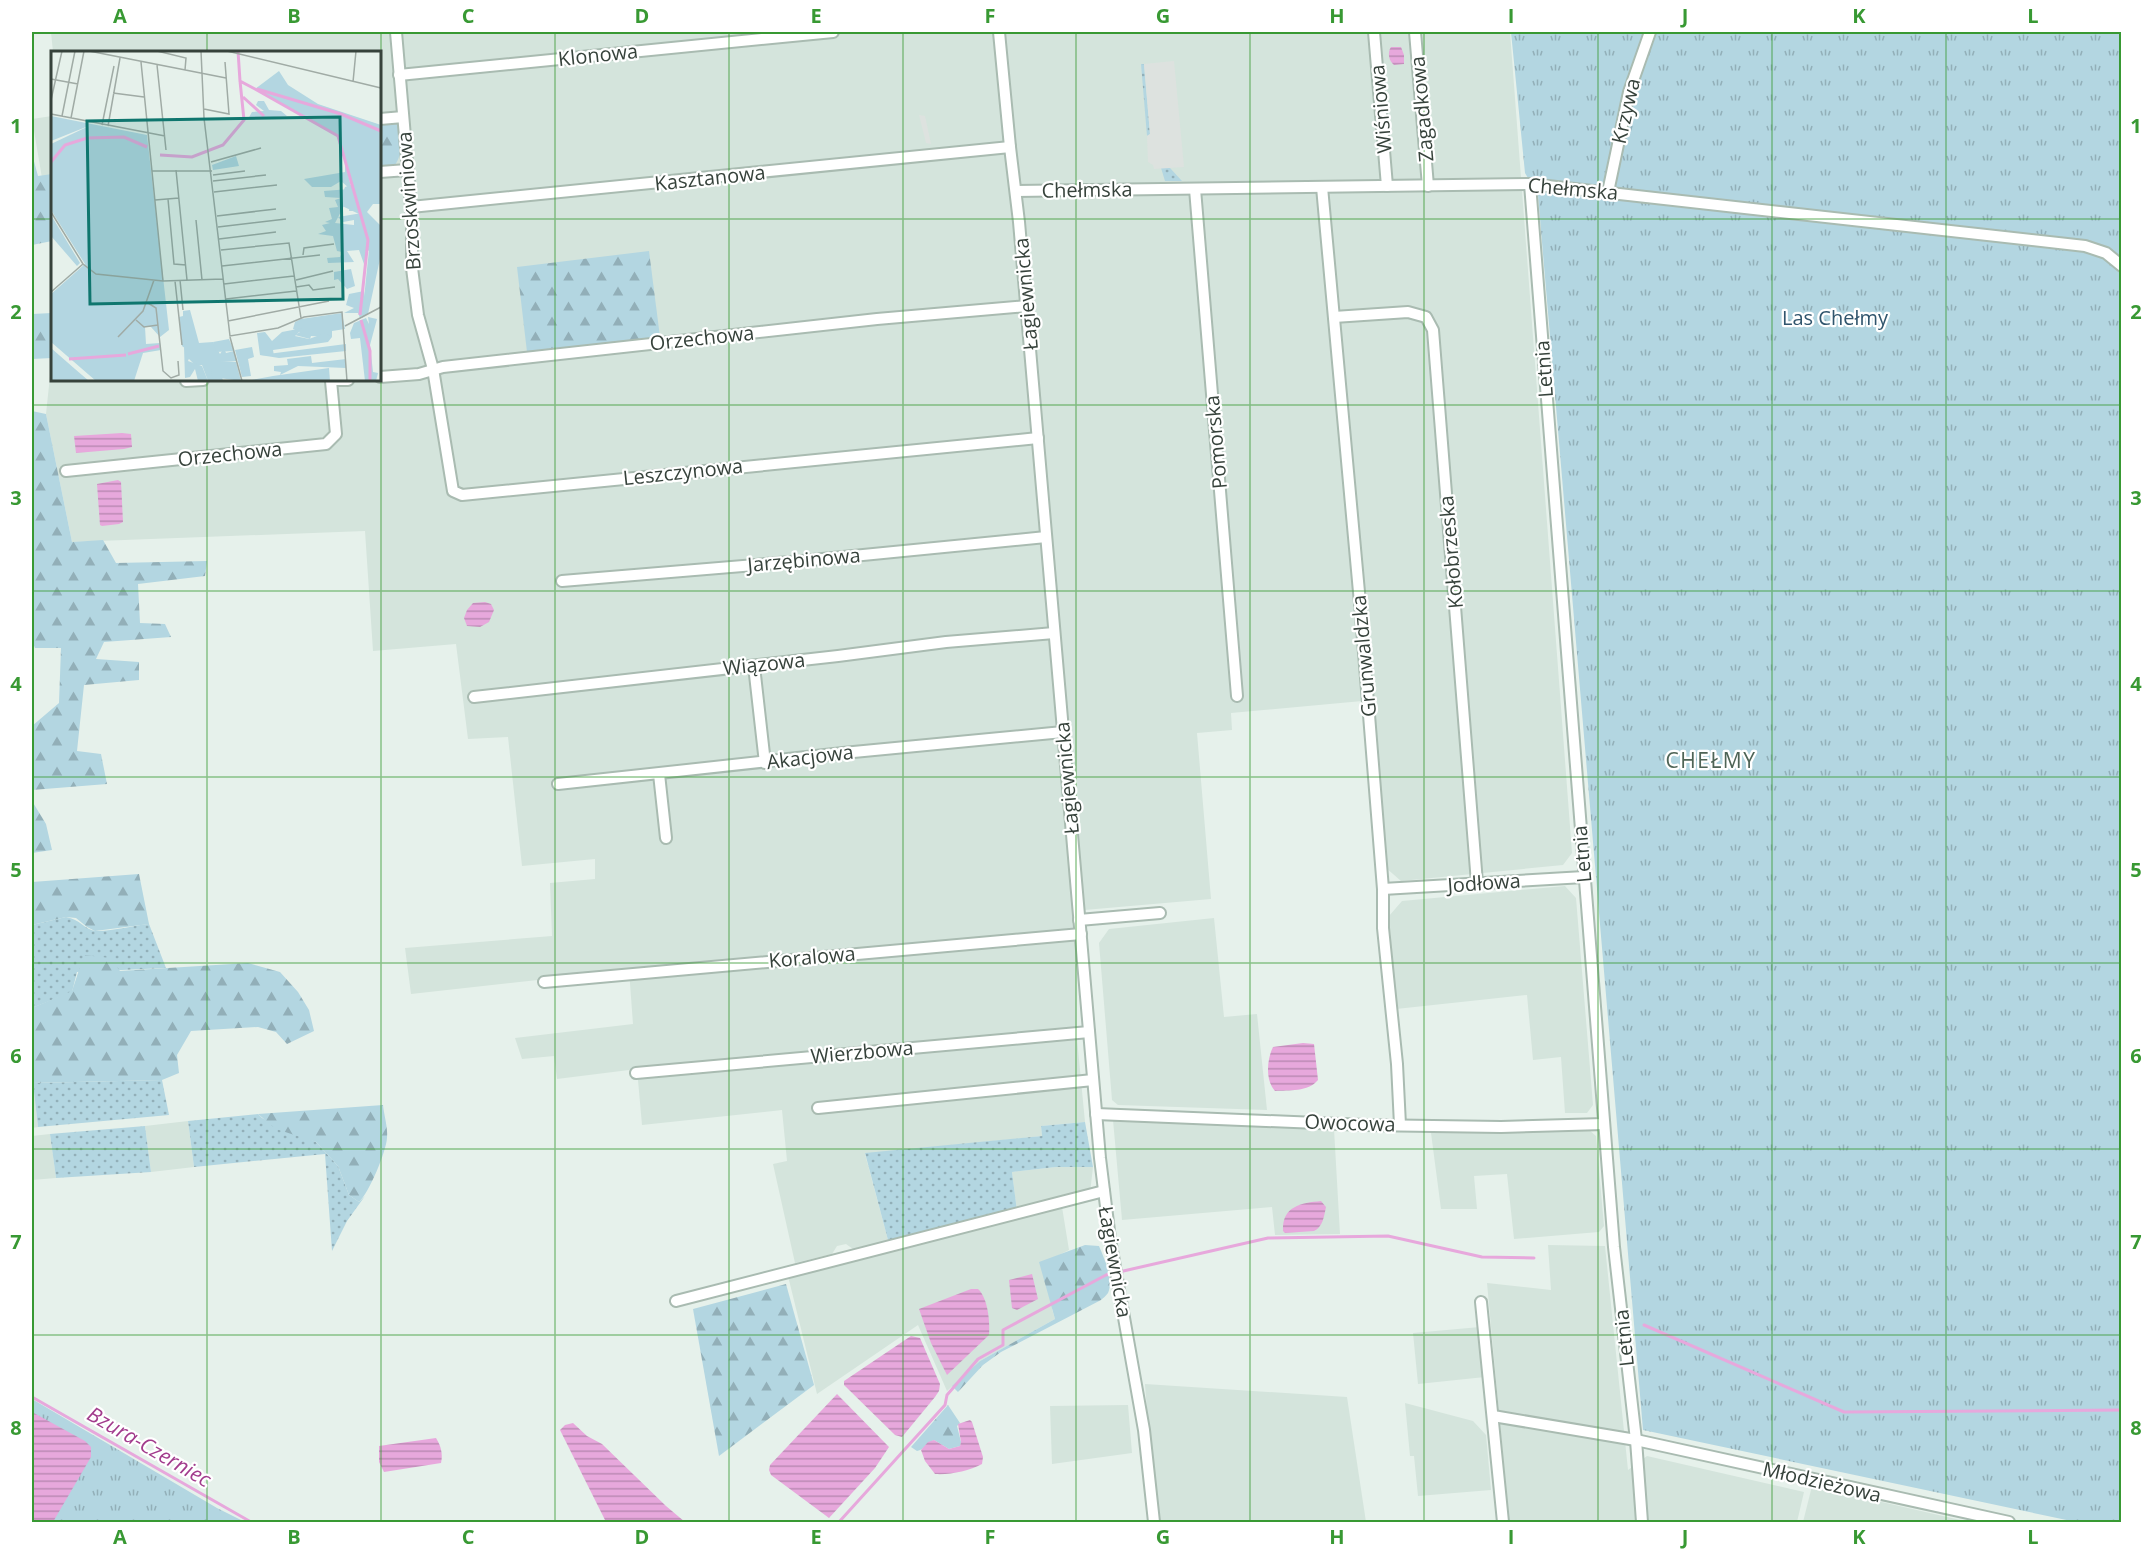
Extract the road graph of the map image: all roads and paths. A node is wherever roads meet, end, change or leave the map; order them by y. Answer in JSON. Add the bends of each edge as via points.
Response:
{"nodes":[{"id":1,"x":396,"y":32,"type":"edge"},
{"id":2,"x":832,"y":32,"type":"edge"},
{"id":3,"x":999,"y":32,"type":"edge"},
{"id":4,"x":1374,"y":32,"type":"edge"},
{"id":5,"x":1415,"y":32,"type":"edge"},
{"id":6,"x":1650,"y":32,"type":"edge"},
{"id":7,"x":399,"y":75,"type":"junction"},
{"id":8,"x":403,"y":117,"type":"junction"},
{"id":9,"x":381,"y":119,"type":"edge"},
{"id":10,"x":1010,"y":147,"type":"junction"},
{"id":11,"x":407,"y":170,"type":"junction"},
{"id":12,"x":381,"y":172,"type":"edge"},
{"id":13,"x":1530,"y":184,"type":"junction"},
{"id":14,"x":1387,"y":186,"type":"junction"},
{"id":15,"x":1428,"y":186,"type":"junction"},
{"id":16,"x":1322,"y":187,"type":"junction"},
{"id":17,"x":1195,"y":189,"type":"junction"},
{"id":18,"x":1016,"y":191,"type":"junction"},
{"id":19,"x":1608,"y":192,"type":"junction"},
{"id":20,"x":411,"y":207,"type":"junction"},
{"id":21,"x":2121,"y":266,"type":"edge"},
{"id":22,"x":1027,"y":306,"type":"junction"},
{"id":23,"x":1334,"y":317,"type":"junction"},
{"id":24,"x":432,"y":369,"type":"junction"},
{"id":25,"x":381,"y":377,"type":"edge"},
{"id":26,"x":331,"y":381,"type":"edge"},
{"id":27,"x":1038,"y":438,"type":"junction"},
{"id":28,"x":66,"y":471,"type":"dead end"},
{"id":29,"x":1046,"y":537,"type":"junction"},
{"id":30,"x":562,"y":581,"type":"dead end"},
{"id":31,"x":1054,"y":633,"type":"junction"},
{"id":32,"x":754,"y":666,"type":"junction"},
{"id":33,"x":1237,"y":696,"type":"dead end"},
{"id":34,"x":474,"y":697,"type":"dead end"},
{"id":35,"x":1063,"y":732,"type":"junction"},
{"id":36,"x":765,"y":762,"type":"junction"},
{"id":37,"x":659,"y":774,"type":"junction"},
{"id":38,"x":558,"y":784,"type":"dead end"},
{"id":39,"x":666,"y":838,"type":"dead end"},
{"id":40,"x":1584,"y":877,"type":"junction"},
{"id":41,"x":1477,"y":883,"type":"junction"},
{"id":42,"x":1383,"y":890,"type":"junction"},
{"id":43,"x":1160,"y":913,"type":"dead end"},
{"id":44,"x":1079,"y":920,"type":"junction"},
{"id":45,"x":1081,"y":934,"type":"junction"},
{"id":46,"x":544,"y":982,"type":"dead end"},
{"id":47,"x":1089,"y":1032,"type":"junction"},
{"id":48,"x":636,"y":1072,"type":"dead end"},
{"id":49,"x":1093,"y":1080,"type":"junction"},
{"id":50,"x":818,"y":1108,"type":"dead end"},
{"id":51,"x":1096,"y":1114,"type":"junction"},
{"id":52,"x":1604,"y":1124,"type":"junction"},
{"id":53,"x":1400,"y":1125,"type":"junction"},
{"id":54,"x":1104,"y":1191,"type":"junction"},
{"id":55,"x":676,"y":1301,"type":"dead end"},
{"id":56,"x":1481,"y":1302,"type":"dead end"},
{"id":57,"x":1493,"y":1416,"type":"junction"},
{"id":58,"x":1636,"y":1440,"type":"junction"},
{"id":59,"x":1976,"y":1519,"type":"edge"},
{"id":60,"x":1154,"y":1522,"type":"edge"},
{"id":61,"x":1503,"y":1522,"type":"edge"},
{"id":62,"x":1642,"y":1522,"type":"edge"},
{"id":63,"x":2009,"y":1522,"type":"edge"}],
"edges":[{"from":1,"to":7,"type":"street","name":"Brzoskwiniowa"},
{"from":2,"to":7,"type":"street","name":"Klonowa"},
{"from":3,"to":10,"type":"street","name":"Łagiewnicka"},
{"from":4,"to":14,"type":"street","name":"Wiśniowa"},
{"from":5,"to":15,"type":"street","name":"Zagadkowa"},
{"from":6,"to":19,"type":"street","name":"Krzywa","via":[[1629,92]]},
{"from":7,"to":8,"type":"street","name":"Brzoskwiniowa"},
{"from":8,"to":9,"type":"street"},
{"from":8,"to":11,"type":"street","name":"Brzoskwiniowa"},
{"from":10,"to":18,"type":"street","name":"Łagiewnicka"},
{"from":10,"to":20,"type":"street","name":"Kasztanowa"},
{"from":11,"to":12,"type":"street"},
{"from":11,"to":20,"type":"street","name":"Brzoskwiniowa"},
{"from":13,"to":15,"type":"street","name":"Chełmska"},
{"from":13,"to":19,"type":"street","name":"Chełmska"},
{"from":13,"to":40,"type":"street","name":"Letnia"},
{"from":14,"to":15,"type":"street","name":"Chełmska"},
{"from":14,"to":16,"type":"street","name":"Chełmska"},
{"from":16,"to":17,"type":"street","name":"Chełmska"},
{"from":16,"to":23,"type":"street","name":"Grunwaldzka"},
{"from":17,"to":18,"type":"street","name":"Chełmska"},
{"from":17,"to":33,"type":"street","name":"Pomorska"},
{"from":18,"to":22,"type":"street","name":"Łagiewnicka"},
{"from":19,"to":21,"type":"street","name":"Chełmska","via":[[2085,246],[2102,251]]},
{"from":20,"to":24,"type":"street","name":"Brzoskwiniowa","via":[[418,315]]},
{"from":22,"to":24,"type":"street","name":"Orzechowa"},
{"from":22,"to":27,"type":"street","name":"Łagiewnicka"},
{"from":23,"to":41,"type":"street","name":"Kołobrzeska","via":[[1408,312],[1426,317],[1434,330]]},
{"from":23,"to":42,"type":"street","name":"Grunwaldzka"},
{"from":24,"to":25,"type":"street","name":"Orzechowa"},
{"from":24,"to":27,"type":"street","name":"Leszczynowa","via":[[451,488],[462,495]]},
{"from":26,"to":28,"type":"street","name":"Orzechowa","via":[[336,434],[326,444]]},
{"from":27,"to":29,"type":"street","name":"Łagiewnicka"},
{"from":29,"to":30,"type":"street","name":"Jarzębinowa"},
{"from":29,"to":31,"type":"street","name":"Łagiewnicka"},
{"from":31,"to":32,"type":"street","name":"Wiązowa"},
{"from":31,"to":35,"type":"street","name":"Łagiewnicka"},
{"from":32,"to":34,"type":"street","name":"Wiązowa"},
{"from":32,"to":36,"type":"street"},
{"from":35,"to":36,"type":"street","name":"Akacjowa"},
{"from":35,"to":44,"type":"street","name":"Łagiewnicka"},
{"from":36,"to":37,"type":"street","name":"Akacjowa"},
{"from":37,"to":38,"type":"street","name":"Akacjowa"},
{"from":37,"to":39,"type":"street"},
{"from":40,"to":41,"type":"street","name":"Jodłowa"},
{"from":40,"to":52,"type":"street","name":"Letnia"},
{"from":41,"to":42,"type":"street","name":"Jodłowa"},
{"from":42,"to":53,"type":"street","name":"Grunwaldzka"},
{"from":43,"to":44,"type":"street"},
{"from":44,"to":45,"type":"street","name":"Łagiewnicka"},
{"from":45,"to":46,"type":"street","name":"Koralowa"},
{"from":45,"to":47,"type":"street","name":"Łagiewnicka"},
{"from":47,"to":48,"type":"street","name":"Wierzbowa"},
{"from":47,"to":49,"type":"street","name":"Łagiewnicka"},
{"from":49,"to":50,"type":"street"},
{"from":49,"to":51,"type":"street","name":"Łagiewnicka"},
{"from":51,"to":53,"type":"street","name":"Owocowa"},
{"from":51,"to":54,"type":"street","name":"Łagiewnicka"},
{"from":52,"to":53,"type":"street","name":"Owocowa"},
{"from":52,"to":58,"type":"street","name":"Letnia"},
{"from":54,"to":55,"type":"street"},
{"from":54,"to":60,"type":"street","name":"Łagiewnicka","via":[[1142,1412]]},
{"from":56,"to":57,"type":"street"},
{"from":57,"to":58,"type":"street","name":"Młodzieżowa"},
{"from":57,"to":61,"type":"street"},
{"from":58,"to":59,"type":"street","name":"Młodzieżowa"},
{"from":58,"to":62,"type":"street","name":"Letnia"},
{"from":59,"to":63,"type":"street","name":"Młodzieżowa"}]}
